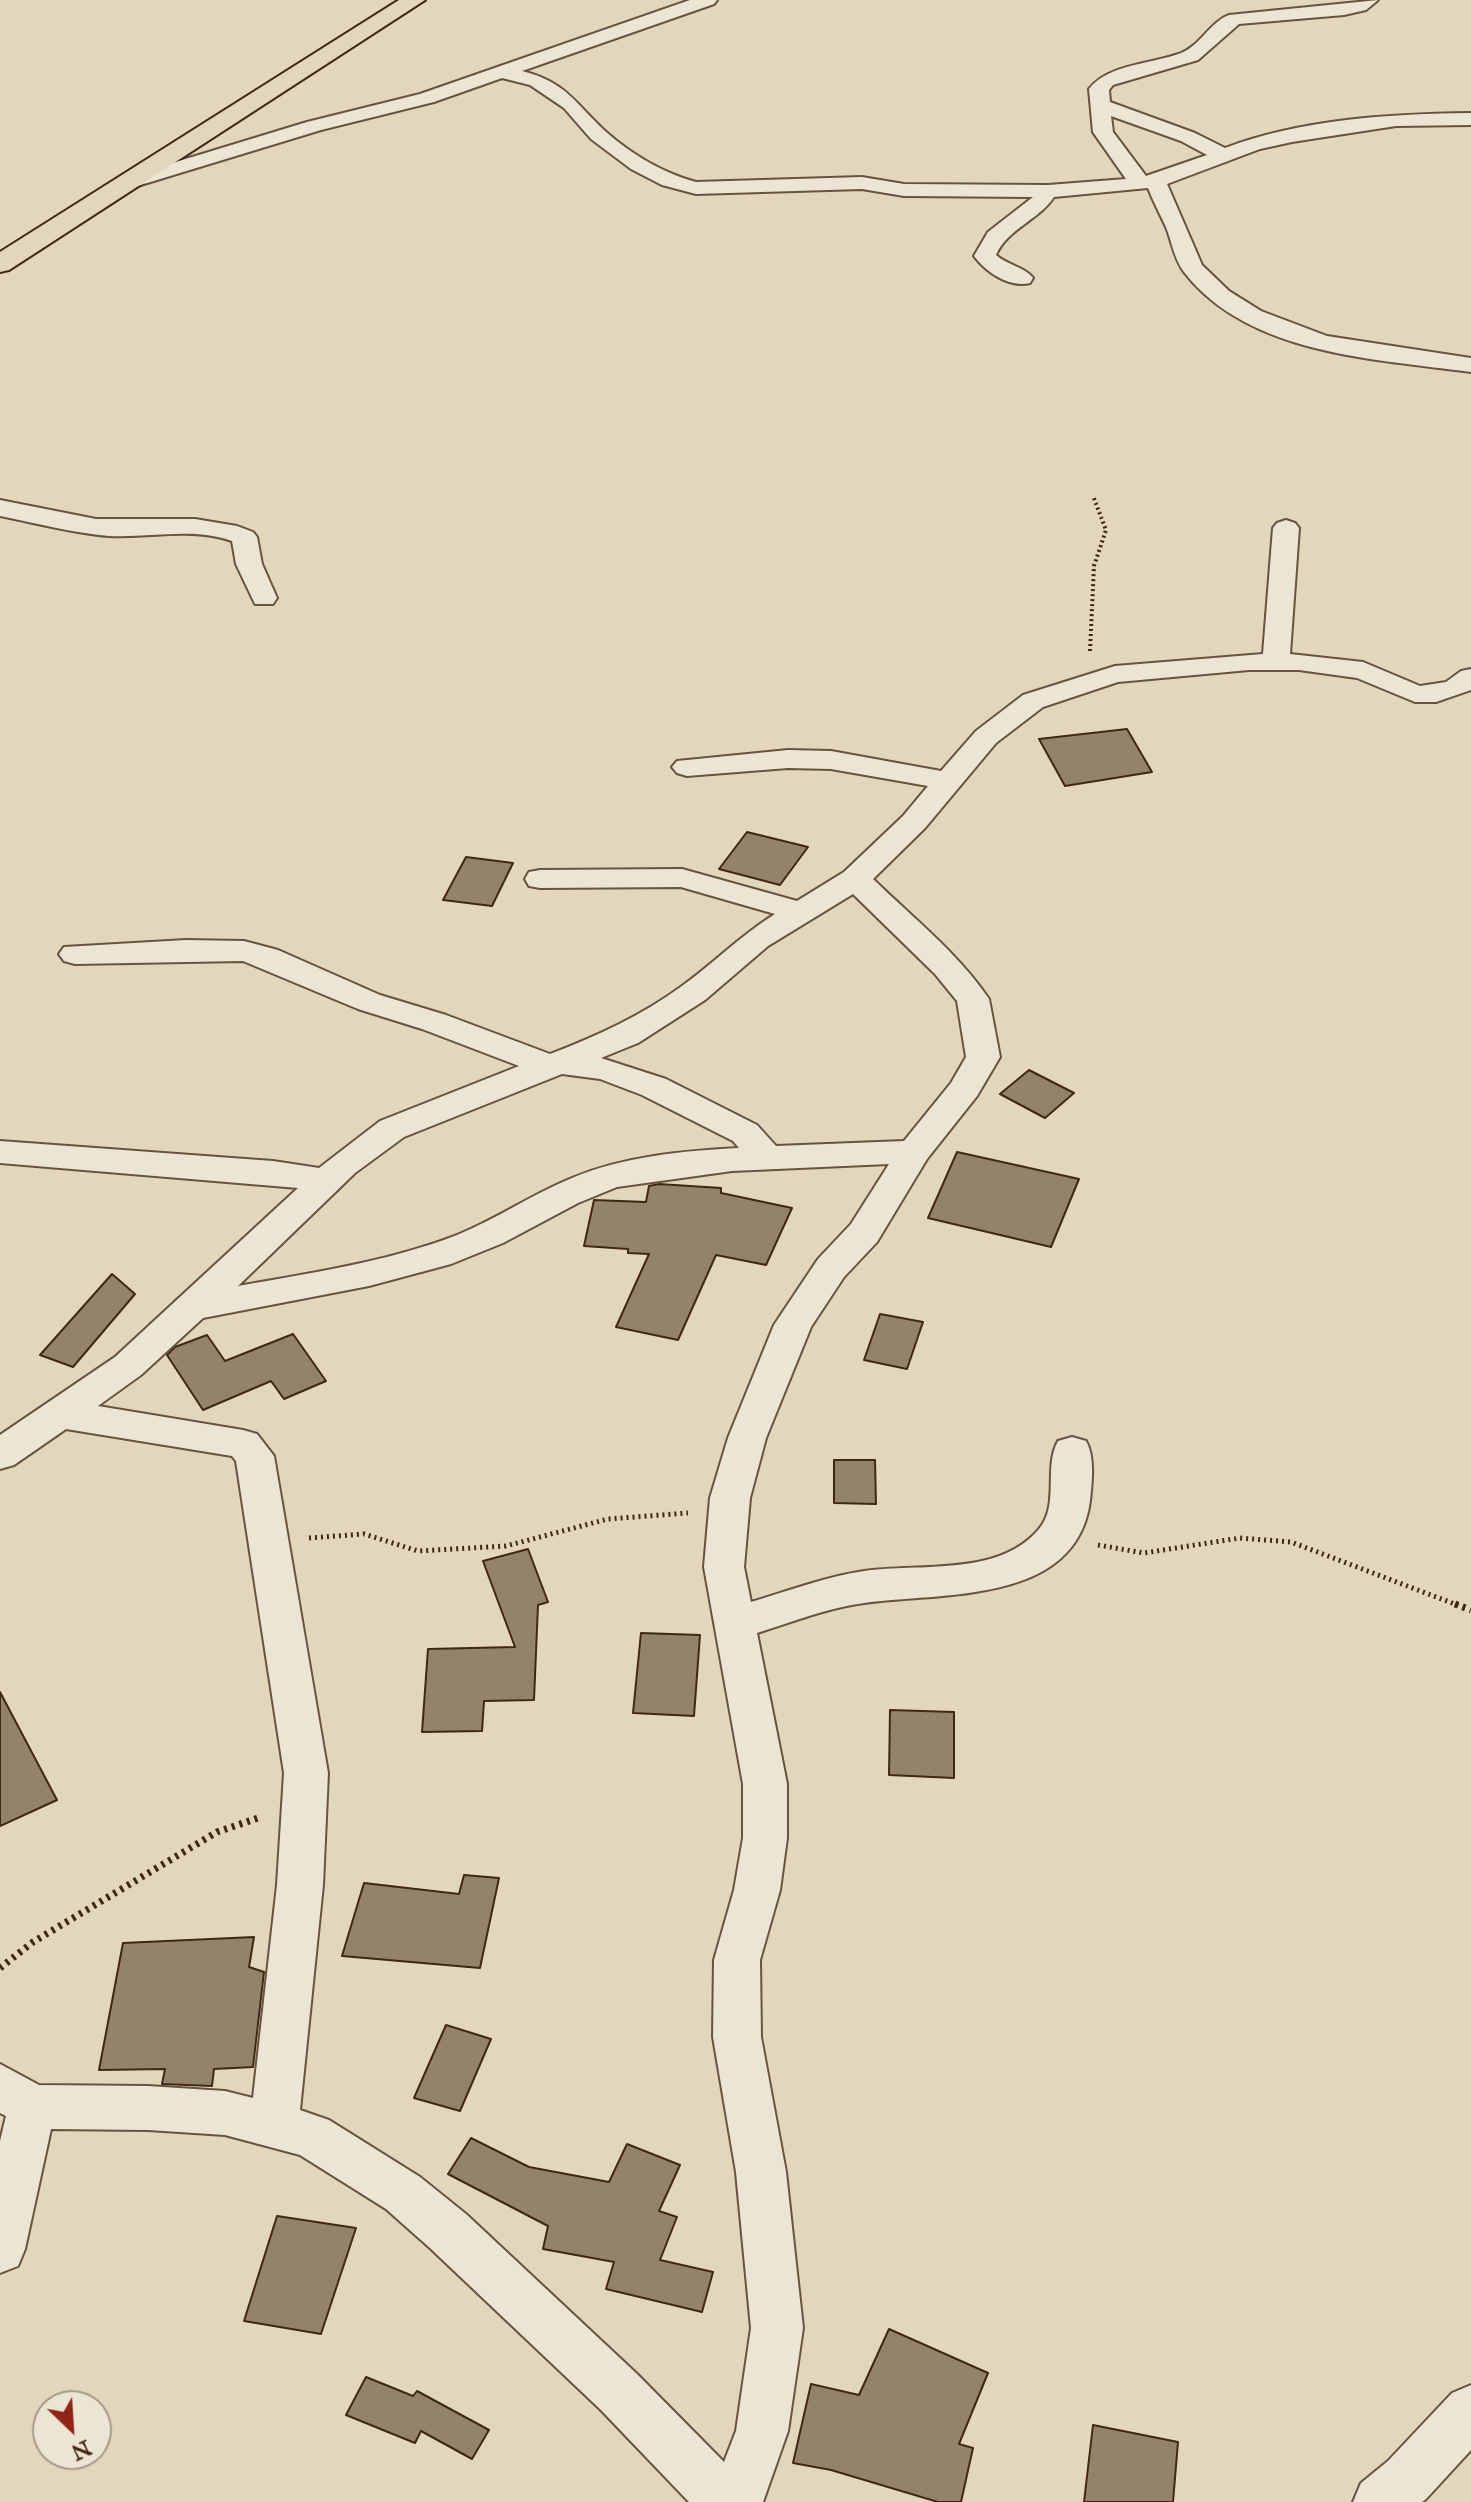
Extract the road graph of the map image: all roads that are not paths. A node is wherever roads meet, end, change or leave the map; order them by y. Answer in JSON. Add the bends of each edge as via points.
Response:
{"nodes":[{"id":1,"x":414,"y":0,"type":"edge"},
{"id":2,"x":708,"y":0,"type":"edge"},
{"id":3,"x":1369,"y":0,"type":"edge"},
{"id":4,"x":500,"y":72,"type":"junction"},
{"id":5,"x":1099,"y":105,"type":"junction"},
{"id":6,"x":1471,"y":119,"type":"edge"},
{"id":7,"x":1224,"y":155,"type":"junction"},
{"id":8,"x":1148,"y":182,"type":"junction"},
{"id":9,"x":127,"y":183,"type":"junction"},
{"id":10,"x":1048,"y":191,"type":"junction"},
{"id":11,"x":0,"y":264,"type":"edge"},
{"id":12,"x":1022,"y":278,"type":"dead end"},
{"id":13,"x":1471,"y":365,"type":"edge"},
{"id":14,"x":0,"y":508,"type":"edge"},
{"id":15,"x":1286,"y":528,"type":"dead end"},
{"id":16,"x":264,"y":598,"type":"dead end"},
{"id":17,"x":1276,"y":662,"type":"junction"},
{"id":18,"x":1471,"y":677,"type":"edge"},
{"id":19,"x":687,"y":767,"type":"dead end"},
{"id":20,"x":947,"y":781,"type":"junction"},
{"id":21,"x":540,"y":879,"type":"dead end"},
{"id":22,"x":855,"y":879,"type":"junction"},
{"id":23,"x":801,"y":912,"type":"junction"},
{"id":24,"x":75,"y":954,"type":"dead end"},
{"id":25,"x":554,"y":1065,"type":"junction"},
{"id":26,"x":0,"y":1152,"type":"edge"},
{"id":27,"x":914,"y":1152,"type":"junction"},
{"id":28,"x":769,"y":1160,"type":"junction"},
{"id":29,"x":327,"y":1181,"type":"junction"},
{"id":30,"x":192,"y":1307,"type":"junction"},
{"id":31,"x":62,"y":1414,"type":"junction"},
{"id":32,"x":1072,"y":1451,"type":"dead end"},
{"id":33,"x":0,"y":1455,"type":"edge"},
{"id":34,"x":735,"y":1623,"type":"junction"},
{"id":35,"x":16,"y":2096,"type":"edge"},
{"id":36,"x":274,"y":2127,"type":"junction"},
{"id":37,"x":0,"y":2249,"type":"edge"},
{"id":38,"x":1471,"y":2411,"type":"edge"},
{"id":39,"x":726,"y":2502,"type":"edge"},
{"id":40,"x":736,"y":2502,"type":"edge"},
{"id":41,"x":1380,"y":2502,"type":"edge"}],
"edges":[{"from":1,"to":9,"type":"highway"},
{"from":2,"to":4,"type":"street"},
{"from":3,"to":5,"type":"street","via":[[1343,10],[1228,22],[1191,56],[1106,81],[1099,89]]},
{"from":4,"to":9,"type":"street","via":[[427,98]]},
{"from":4,"to":10,"type":"street","via":[[537,81],[571,104],[598,135],[638,165],[696,188],[862,183],[904,190]]},
{"from":5,"to":7,"type":"street"},
{"from":5,"to":8,"type":"street","via":[[1103,132]]},
{"from":6,"to":7,"type":"street","via":[[1372,123],[1271,140]]},
{"from":7,"to":8,"type":"street"},
{"from":8,"to":10,"type":"street"},
{"from":8,"to":13,"type":"street","via":[[1194,270],[1245,313],[1281,330]]},
{"from":9,"to":11,"type":"highway"},
{"from":10,"to":12,"type":"street","via":[[1042,203],[988,245],[985,256],[992,264]]},
{"from":14,"to":16,"type":"street","via":[[114,529],[196,525],[230,530],[244,537]]},
{"from":15,"to":17,"type":"street"},
{"from":17,"to":18,"type":"street","via":[[1363,670],[1415,694],[1456,688]]},
{"from":17,"to":20,"type":"street","via":[[1115,674],[1074,685],[1033,701],[1005,720]]},
{"from":19,"to":20,"type":"street","via":[[831,760]]},
{"from":20,"to":22,"type":"street","via":[[914,822]]},
{"from":21,"to":23,"type":"street","via":[[682,878]]},
{"from":22,"to":23,"type":"street"},
{"from":22,"to":27,"type":"street","via":[[973,999],[979,1026],[983,1057]]},
{"from":23,"to":25,"type":"street","via":[[757,939],[694,993],[626,1036]]},
{"from":24,"to":25,"type":"street","via":[[244,951],[369,1002]]},
{"from":25,"to":28,"type":"street","via":[[606,1069],[654,1087],[745,1133]]},
{"from":25,"to":29,"type":"street","via":[[392,1129]]},
{"from":26,"to":29,"type":"street"},
{"from":27,"to":28,"type":"street"},
{"from":27,"to":34,"type":"street","via":[[864,1233],[831,1268],[793,1325],[747,1438],[730,1498],[724,1567]]},
{"from":28,"to":30,"type":"street","via":[[623,1174],[422,1259]]},
{"from":29,"to":30,"type":"street"},
{"from":30,"to":31,"type":"street","via":[[128,1366]]},
{"from":31,"to":33,"type":"street"},
{"from":31,"to":36,"type":"street","via":[[243,1444],[255,1456],[306,1773],[300,1885]]},
{"from":32,"to":34,"type":"street","via":[[1067,1514],[1041,1553],[1019,1565],[969,1579],[857,1588]]},
{"from":34,"to":40,"type":"street","via":[[765,1798],[757,1890],[737,1960],[737,2037],[761,2172],[777,2328],[762,2431]]},
{"from":35,"to":36,"type":"street","via":[[225,2113]]},
{"from":35,"to":37,"type":"street"},
{"from":36,"to":39,"type":"street","via":[[312,2136],[414,2202],[619,2392]]},
{"from":38,"to":41,"type":"street"}]}
